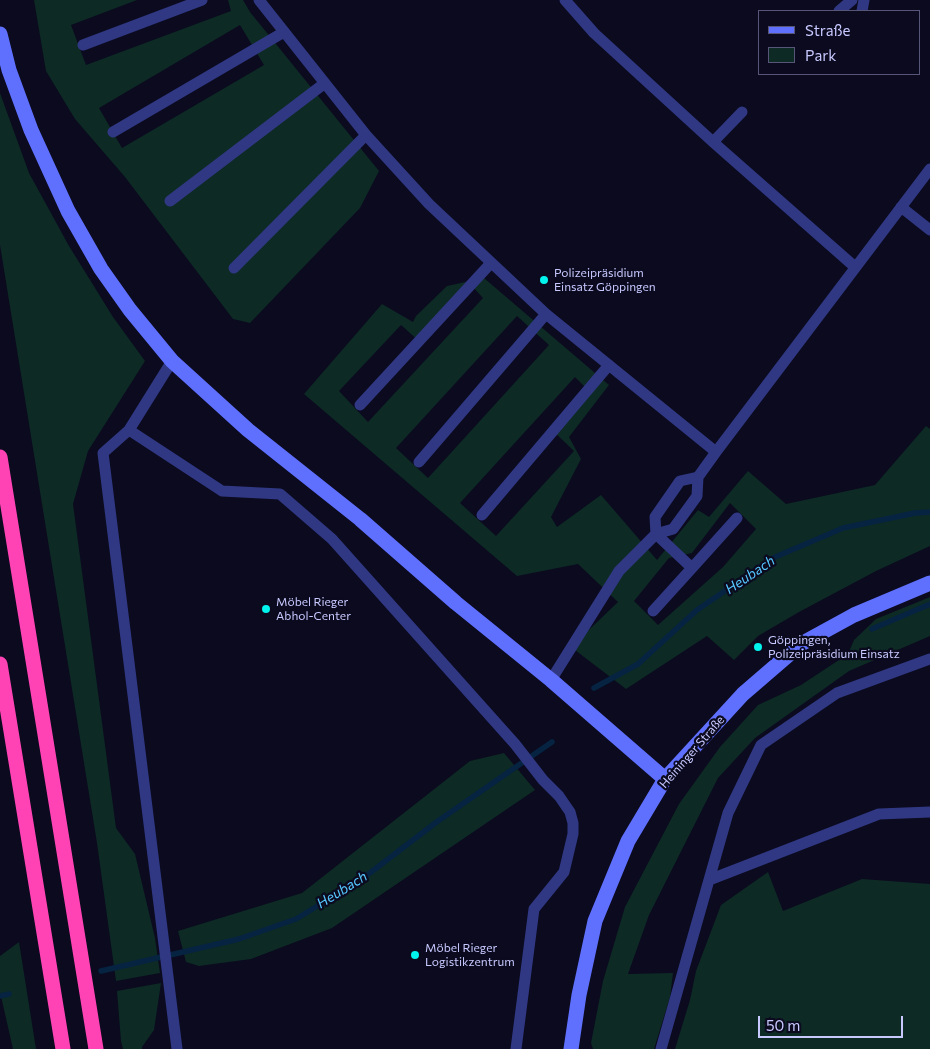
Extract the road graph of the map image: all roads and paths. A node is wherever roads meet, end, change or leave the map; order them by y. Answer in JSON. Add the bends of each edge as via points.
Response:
{"nodes":[{"id":1,"x":202,"y":0,"type":"edge"},
{"id":2,"x":259,"y":0,"type":"edge"},
{"id":3,"x":565,"y":0,"type":"edge"},
{"id":4,"x":852,"y":0,"type":"edge"},
{"id":5,"x":840,"y":10,"type":"edge"},
{"id":6,"x":284,"y":32,"type":"junction"},
{"id":7,"x":0,"y":34,"type":"edge"},
{"id":8,"x":83,"y":45,"type":"dead end"},
{"id":9,"x":325,"y":83,"type":"junction"},
{"id":10,"x":742,"y":112,"type":"dead end"},
{"id":11,"x":114,"y":132,"type":"dead end"},
{"id":12,"x":366,"y":135,"type":"junction"},
{"id":13,"x":713,"y":142,"type":"junction"},
{"id":14,"x":930,"y":169,"type":"edge"},
{"id":15,"x":170,"y":201,"type":"dead end"},
{"id":16,"x":901,"y":207,"type":"junction"},
{"id":17,"x":930,"y":230,"type":"edge"},
{"id":18,"x":491,"y":263,"type":"junction"},
{"id":19,"x":855,"y":266,"type":"junction"},
{"id":20,"x":234,"y":268,"type":"dead end"},
{"id":21,"x":546,"y":314,"type":"junction"},
{"id":22,"x":172,"y":361,"type":"junction"},
{"id":23,"x":609,"y":365,"type":"junction"},
{"id":24,"x":360,"y":405,"type":"dead end"},
{"id":25,"x":129,"y":430,"type":"junction"},
{"id":26,"x":716,"y":452,"type":"junction"},
{"id":27,"x":0,"y":457,"type":"edge"},
{"id":28,"x":419,"y":462,"type":"dead end"},
{"id":29,"x":698,"y":477,"type":"junction"},
{"id":30,"x":482,"y":514,"type":"dead end"},
{"id":31,"x":737,"y":518,"type":"dead end"},
{"id":32,"x":656,"y":534,"type":"junction"},
{"id":33,"x":692,"y":568,"type":"junction"},
{"id":34,"x":930,"y":583,"type":"edge"},
{"id":35,"x":653,"y":610,"type":"dead end"},
{"id":36,"x":930,"y":658,"type":"edge"},
{"id":37,"x":0,"y":664,"type":"edge"},
{"id":38,"x":551,"y":680,"type":"junction"},
{"id":39,"x":666,"y":779,"type":"junction"},
{"id":40,"x":930,"y":812,"type":"edge"},
{"id":41,"x":709,"y":880,"type":"junction"},
{"id":42,"x":97,"y":1047,"type":"edge"},
{"id":43,"x":63,"y":1049,"type":"edge"},
{"id":44,"x":177,"y":1049,"type":"edge"},
{"id":45,"x":516,"y":1049,"type":"edge"},
{"id":46,"x":571,"y":1049,"type":"edge"},
{"id":47,"x":661,"y":1049,"type":"edge"}],
"edges":[{"from":1,"to":8,"type":"lane"},
{"from":2,"to":6,"type":"lane"},
{"from":3,"to":13,"type":"lane","via":[[594,33]]},
{"from":4,"to":5,"type":"lane"},
{"from":6,"to":9,"type":"lane"},
{"from":6,"to":11,"type":"lane"},
{"from":7,"to":22,"type":"main road","via":[[31,130],[68,211],[101,269]]},
{"from":9,"to":12,"type":"lane"},
{"from":9,"to":15,"type":"lane"},
{"from":10,"to":13,"type":"lane"},
{"from":12,"to":18,"type":"lane","via":[[429,204]]},
{"from":12,"to":20,"type":"lane"},
{"from":13,"to":19,"type":"lane"},
{"from":14,"to":16,"type":"lane"},
{"from":16,"to":17,"type":"lane"},
{"from":16,"to":19,"type":"lane"},
{"from":18,"to":21,"type":"lane"},
{"from":18,"to":24,"type":"lane"},
{"from":19,"to":26,"type":"lane"},
{"from":21,"to":23,"type":"lane"},
{"from":21,"to":28,"type":"lane"},
{"from":22,"to":25,"type":"lane"},
{"from":22,"to":38,"type":"main road","via":[[248,430],[360,519]]},
{"from":23,"to":26,"type":"lane"},
{"from":23,"to":30,"type":"lane"},
{"from":25,"to":44,"type":"lane","via":[[103,453]]},
{"from":25,"to":45,"type":"lane","via":[[222,491],[280,494],[332,539],[515,744],[570,812],[573,834],[564,872],[534,909]]},
{"from":26,"to":29,"type":"lane"},
{"from":27,"to":42,"type":"highway"},
{"from":29,"to":32,"type":"lane","via":[[697,496],[673,529]]},
{"from":29,"to":32,"type":"lane","via":[[680,481],[655,517]]},
{"from":31,"to":33,"type":"lane"},
{"from":32,"to":33,"type":"lane"},
{"from":32,"to":38,"type":"lane","via":[[619,571]]},
{"from":33,"to":35,"type":"lane"},
{"from":34,"to":39,"type":"main road","name":"Heininger Straße","via":[[854,615],[801,644],[743,694]]},
{"from":36,"to":41,"type":"lane","via":[[837,693],[761,745],[728,813]]},
{"from":37,"to":43,"type":"highway"},
{"from":38,"to":39,"type":"main road"},
{"from":39,"to":46,"type":"main road","name":"Heininger Straße","via":[[628,841],[595,921]]},
{"from":40,"to":41,"type":"lane","via":[[878,814]]},
{"from":41,"to":47,"type":"lane"}]}
